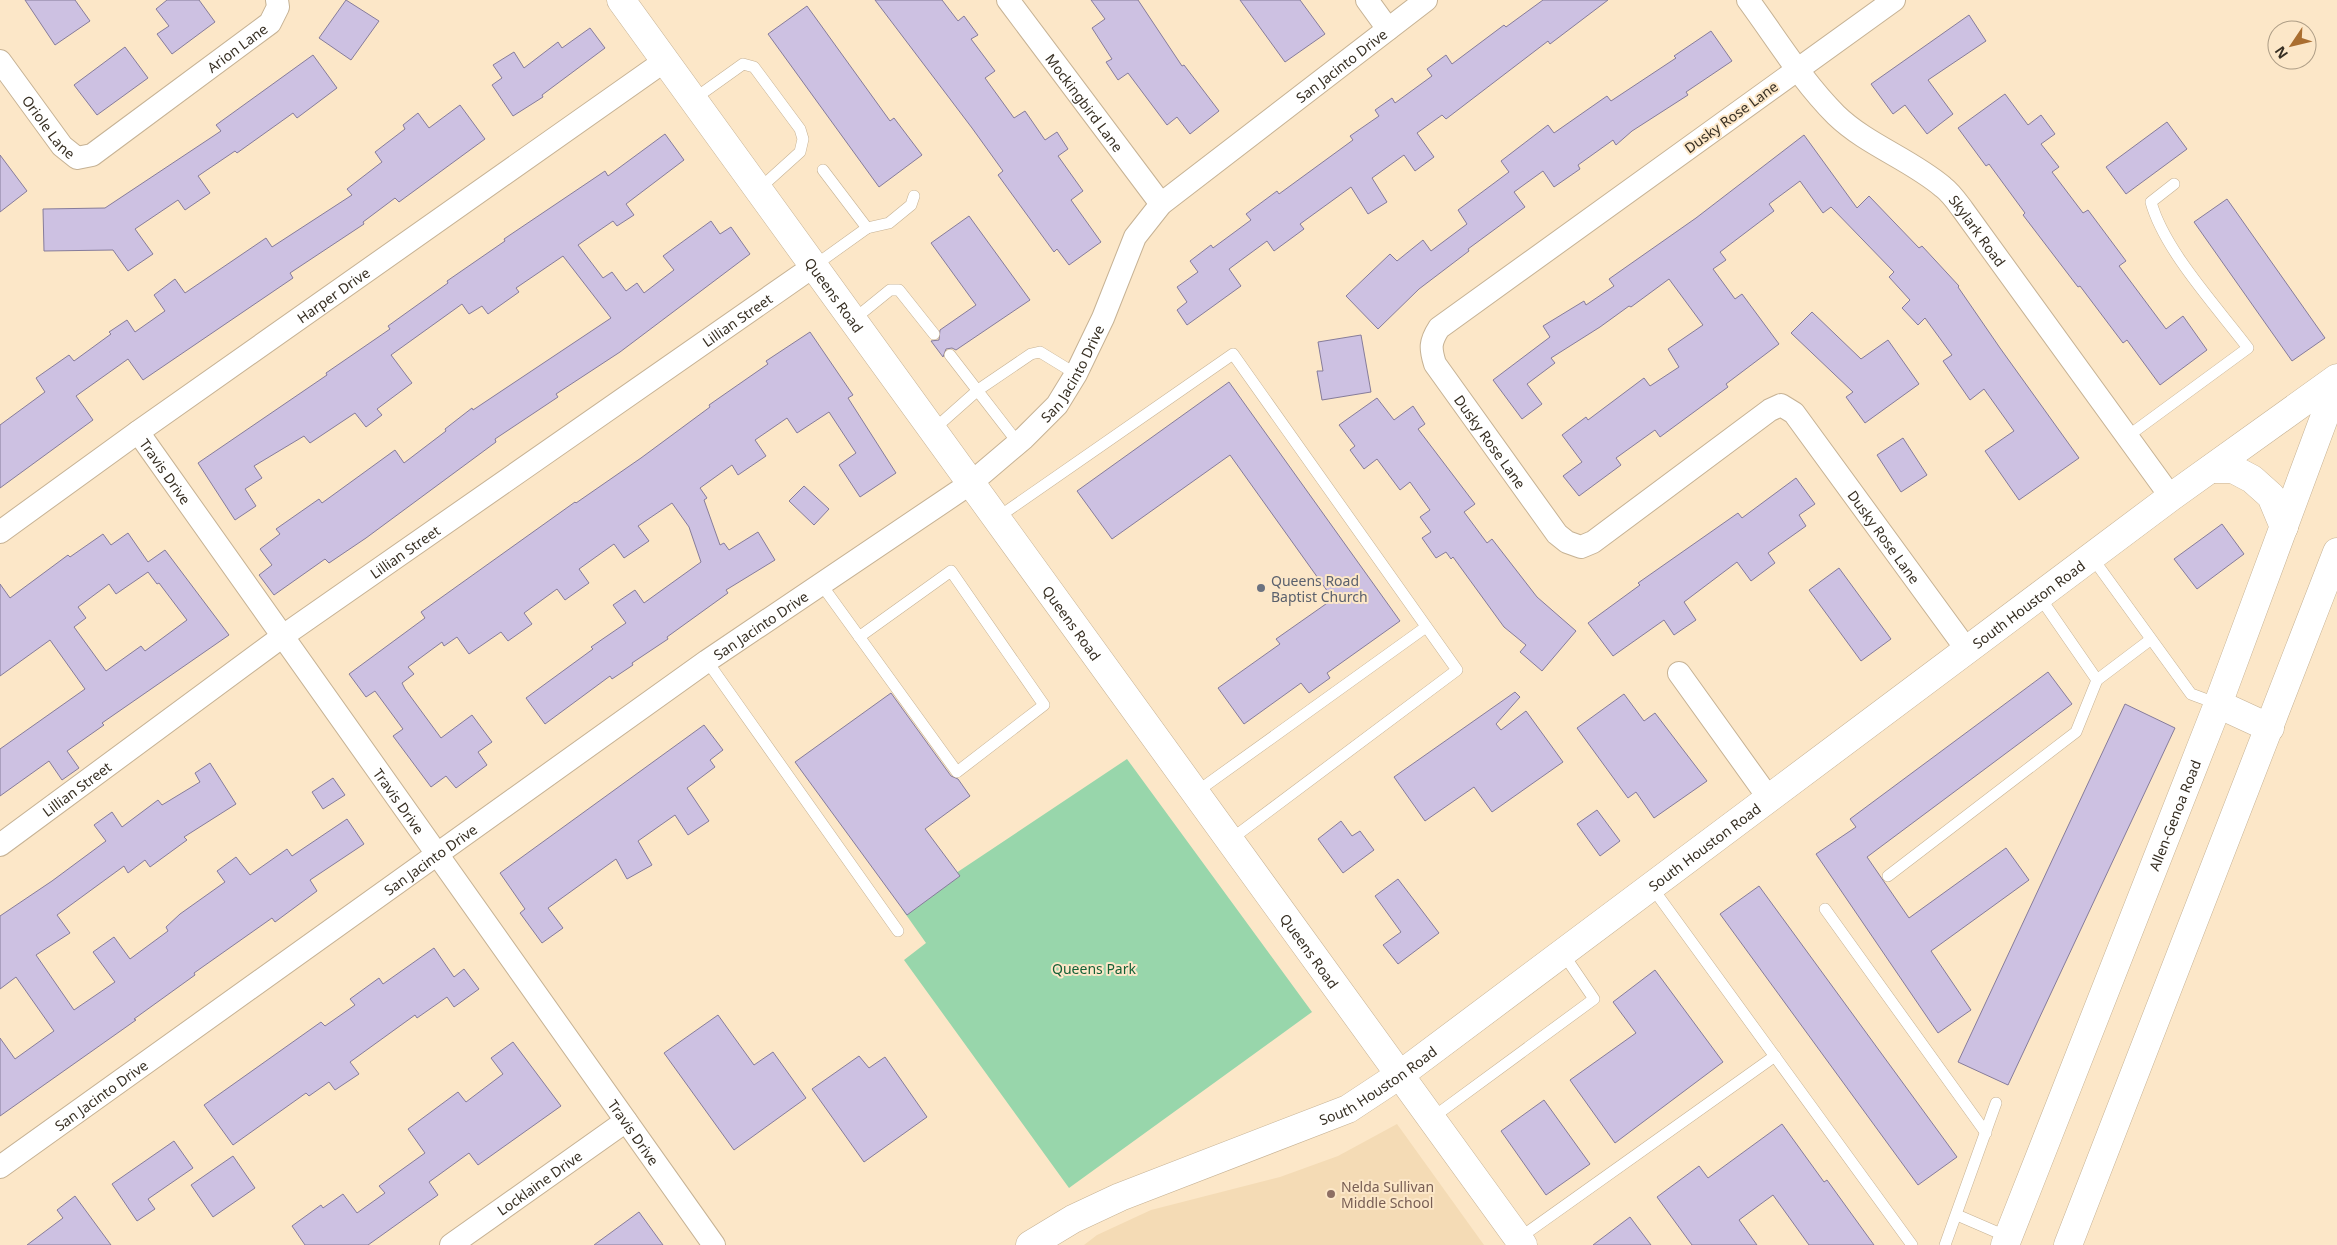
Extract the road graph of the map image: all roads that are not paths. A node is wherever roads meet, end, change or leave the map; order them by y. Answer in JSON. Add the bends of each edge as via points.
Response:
{"nodes":[{"id":1,"x":277,"y":0,"type":"edge"},
{"id":2,"x":621,"y":0,"type":"edge"},
{"id":3,"x":1008,"y":0,"type":"edge"},
{"id":4,"x":1367,"y":0,"type":"edge"},
{"id":5,"x":1426,"y":0,"type":"edge"},
{"id":6,"x":1748,"y":0,"type":"edge"},
{"id":7,"x":1894,"y":0,"type":"edge"},
{"id":8,"x":1388,"y":28,"type":"junction"},
{"id":9,"x":666,"y":60,"type":"junction"},
{"id":10,"x":0,"y":61,"type":"edge"},
{"id":11,"x":1798,"y":69,"type":"junction"},
{"id":12,"x":184,"y":86,"type":"joint"},
{"id":13,"x":694,"y":99,"type":"junction"},
{"id":14,"x":823,"y":170,"type":"dead end"},
{"id":15,"x":2174,"y":184,"type":"dead end"},
{"id":16,"x":759,"y":189,"type":"junction"},
{"id":17,"x":914,"y":196,"type":"dead end"},
{"id":18,"x":1160,"y":204,"type":"junction"},
{"id":19,"x":867,"y":228,"type":"junction"},
{"id":20,"x":814,"y":266,"type":"junction"},
{"id":21,"x":853,"y":320,"type":"junction"},
{"id":22,"x":934,"y":334,"type":"dead end"},
{"id":23,"x":950,"y":355,"type":"dead end"},
{"id":24,"x":1076,"y":374,"type":"junction"},
{"id":25,"x":2337,"y":378,"type":"edge"},
{"id":26,"x":2337,"y":383,"type":"edge"},
{"id":27,"x":978,"y":390,"type":"junction"},
{"id":28,"x":933,"y":430,"type":"junction"},
{"id":29,"x":138,"y":432,"type":"junction"},
{"id":30,"x":2128,"y":436,"type":"junction"},
{"id":31,"x":1018,"y":443,"type":"junction"},
{"id":32,"x":2211,"y":469,"type":"junction"},
{"id":33,"x":971,"y":482,"type":"junction"},
{"id":34,"x":2171,"y":497,"type":"junction"},
{"id":35,"x":996,"y":518,"type":"junction"},
{"id":36,"x":2284,"y":527,"type":"junction"},
{"id":37,"x":0,"y":532,"type":"edge"},
{"id":38,"x":2337,"y":552,"type":"edge"},
{"id":39,"x":2092,"y":556,"type":"junction"},
{"id":40,"x":821,"y":584,"type":"junction"},
{"id":41,"x":2039,"y":596,"type":"junction"},
{"id":42,"x":1426,"y":627,"type":"junction"},
{"id":43,"x":283,"y":636,"type":"junction"},
{"id":44,"x":859,"y":637,"type":"junction"},
{"id":45,"x":2150,"y":640,"type":"junction"},
{"id":46,"x":1968,"y":650,"type":"junction"},
{"id":47,"x":707,"y":661,"type":"junction"},
{"id":48,"x":1679,"y":673,"type":"dead end"},
{"id":49,"x":2097,"y":680,"type":"junction"},
{"id":50,"x":2218,"y":704,"type":"junction"},
{"id":51,"x":2270,"y":728,"type":"junction"},
{"id":52,"x":1195,"y":793,"type":"junction"},
{"id":53,"x":1768,"y":797,"type":"junction"},
{"id":54,"x":1230,"y":840,"type":"junction"},
{"id":55,"x":0,"y":845,"type":"edge"},
{"id":56,"x":436,"y":853,"type":"junction"},
{"id":57,"x":1888,"y":876,"type":"dead end"},
{"id":58,"x":1651,"y":886,"type":"junction"},
{"id":59,"x":1825,"y":909,"type":"dead end"},
{"id":60,"x":898,"y":931,"type":"dead end"},
{"id":61,"x":1562,"y":952,"type":"junction"},
{"id":62,"x":1775,"y":1056,"type":"junction"},
{"id":63,"x":1401,"y":1074,"type":"junction"},
{"id":64,"x":1996,"y":1103,"type":"dead end"},
{"id":65,"x":1432,"y":1118,"type":"junction"},
{"id":66,"x":626,"y":1121,"type":"junction"},
{"id":67,"x":1986,"y":1133,"type":"junction"},
{"id":68,"x":0,"y":1167,"type":"edge"},
{"id":69,"x":1957,"y":1215,"type":"junction"},
{"id":70,"x":1521,"y":1242,"type":"edge"},
{"id":71,"x":2014,"y":1242,"type":"edge"},
{"id":72,"x":451,"y":1245,"type":"edge"},
{"id":73,"x":714,"y":1245,"type":"edge"},
{"id":74,"x":1030,"y":1245,"type":"edge"},
{"id":75,"x":1912,"y":1245,"type":"edge"},
{"id":76,"x":1945,"y":1245,"type":"edge"},
{"id":77,"x":2068,"y":1245,"type":"edge"}],
"edges":[{"from":1,"to":12,"type":"street","name":"Arion Lane","via":[[278,8],[270,23]]},
{"from":2,"to":9,"type":"street","name":"Queens Road"},
{"from":3,"to":18,"type":"street","name":"Mockingbird Lane"},
{"from":4,"to":8,"type":"street"},
{"from":5,"to":8,"type":"street","name":"San Jacinto Drive"},
{"from":6,"to":11,"type":"street","name":"Skylark Road"},
{"from":7,"to":11,"type":"street","name":"Dusky Rose Lane"},
{"from":8,"to":18,"type":"street","name":"San Jacinto Drive"},
{"from":9,"to":13,"type":"street","name":"Queens Road"},
{"from":9,"to":29,"type":"street","name":"Harper Drive"},
{"from":10,"to":12,"type":"street","name":"Oriole Lane","via":[[62,146],[77,158],[92,155]]},
{"from":11,"to":30,"type":"street","name":"Skylark Road","via":[[1836,115],[1864,138],[1920,170],[1944,188],[1964,210]]},
{"from":11,"to":46,"type":"street","name":"Dusky Rose Lane","via":[[1439,328],[1430,341],[1431,352],[1435,364],[1557,534],[1581,547],[1593,542],[1770,410],[1782,406],[1794,413]]},
{"from":13,"to":16,"type":"street","name":"Queens Road"},
{"from":13,"to":16,"type":"lane","via":[[743,64],[754,67],[800,129],[803,139],[800,152]]},
{"from":14,"to":19,"type":"lane"},
{"from":15,"to":30,"type":"lane","via":[[2151,202],[2156,220],[2170,244],[2248,348]]},
{"from":16,"to":20,"type":"street","name":"Queens Road"},
{"from":17,"to":19,"type":"lane","via":[[911,205],[889,223]]},
{"from":18,"to":24,"type":"street","name":"San Jacinto Drive","via":[[1135,237],[1103,318]]},
{"from":19,"to":20,"type":"lane"},
{"from":20,"to":21,"type":"street","name":"Queens Road"},
{"from":20,"to":43,"type":"street","name":"Lillian Street"},
{"from":21,"to":22,"type":"lane","via":[[890,290],[899,290]]},
{"from":21,"to":28,"type":"street","name":"Queens Road"},
{"from":23,"to":27,"type":"lane"},
{"from":24,"to":27,"type":"lane","via":[[1040,352],[1031,354]]},
{"from":24,"to":31,"type":"street","name":"San Jacinto Drive","via":[[1056,404]]},
{"from":25,"to":32,"type":"street","name":"South Houston Road"},
{"from":26,"to":36,"type":"street","name":"Allen-Genoa Road"},
{"from":27,"to":28,"type":"lane"},
{"from":27,"to":31,"type":"lane"},
{"from":28,"to":33,"type":"street","name":"Queens Road"},
{"from":29,"to":37,"type":"street","name":"Harper Drive"},
{"from":29,"to":43,"type":"street","name":"Travis Drive"},
{"from":30,"to":34,"type":"street","name":"Skylark Road"},
{"from":31,"to":33,"type":"street","name":"San Jacinto Drive"},
{"from":32,"to":34,"type":"street","name":"South Houston Road"},
{"from":32,"to":36,"type":"street","via":[[2233,469],[2252,479],[2271,496]]},
{"from":33,"to":35,"type":"street","name":"Queens Road"},
{"from":33,"to":40,"type":"street","name":"San Jacinto Drive"},
{"from":34,"to":39,"type":"street","name":"South Houston Road"},
{"from":35,"to":42,"type":"lane","via":[[1233,354]]},
{"from":35,"to":52,"type":"street","name":"Queens Road"},
{"from":36,"to":50,"type":"street","name":"Allen-Genoa Road"},
{"from":38,"to":51,"type":"street"},
{"from":39,"to":41,"type":"street","name":"South Houston Road"},
{"from":39,"to":45,"type":"lane"},
{"from":40,"to":44,"type":"lane"},
{"from":40,"to":47,"type":"street","name":"San Jacinto Drive"},
{"from":41,"to":46,"type":"street","name":"South Houston Road"},
{"from":41,"to":49,"type":"lane"},
{"from":42,"to":52,"type":"lane"},
{"from":42,"to":54,"type":"lane","via":[[1457,670]]},
{"from":43,"to":55,"type":"street","name":"Lillian Street"},
{"from":43,"to":56,"type":"street","name":"Travis Drive"},
{"from":44,"to":44,"type":"lane","via":[[957,772],[1044,705],[951,571]]},
{"from":45,"to":49,"type":"lane"},
{"from":45,"to":50,"type":"lane","via":[[2191,694]]},
{"from":46,"to":53,"type":"street","name":"South Houston Road"},
{"from":47,"to":56,"type":"street","name":"San Jacinto Drive"},
{"from":47,"to":60,"type":"lane"},
{"from":48,"to":53,"type":"street"},
{"from":49,"to":57,"type":"lane","via":[[2076,732]]},
{"from":50,"to":51,"type":"street"},
{"from":50,"to":71,"type":"street","name":"Allen-Genoa Road"},
{"from":51,"to":77,"type":"street"},
{"from":52,"to":54,"type":"street","name":"Queens Road"},
{"from":53,"to":58,"type":"street","name":"South Houston Road"},
{"from":54,"to":63,"type":"street","name":"Queens Road"},
{"from":56,"to":66,"type":"street","name":"Travis Drive"},
{"from":56,"to":68,"type":"street","name":"San Jacinto Drive"},
{"from":58,"to":61,"type":"street","name":"South Houston Road"},
{"from":58,"to":62,"type":"lane"},
{"from":59,"to":67,"type":"lane"},
{"from":61,"to":63,"type":"street","name":"South Houston Road"},
{"from":61,"to":65,"type":"lane","via":[[1594,999]]},
{"from":62,"to":70,"type":"lane"},
{"from":62,"to":75,"type":"lane"},
{"from":63,"to":65,"type":"street","name":"Queens Road"},
{"from":63,"to":74,"type":"street","name":"South Houston Road","via":[[1348,1109],[1120,1197],[1073,1219]]},
{"from":64,"to":67,"type":"lane"},
{"from":65,"to":70,"type":"street","name":"Queens Road"},
{"from":66,"to":72,"type":"street","name":"Locklaine Drive"},
{"from":66,"to":73,"type":"street","name":"Travis Drive"},
{"from":67,"to":69,"type":"lane"},
{"from":69,"to":71,"type":"lane"},
{"from":69,"to":76,"type":"lane"}]}
